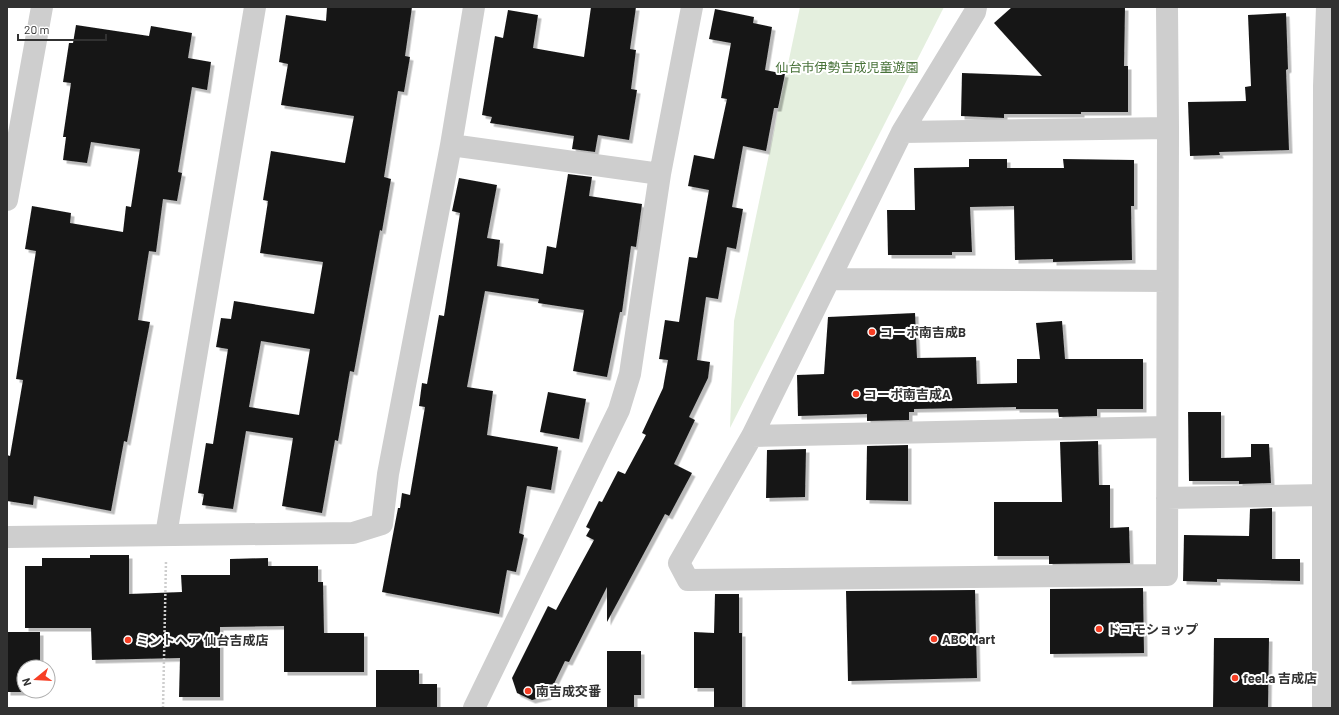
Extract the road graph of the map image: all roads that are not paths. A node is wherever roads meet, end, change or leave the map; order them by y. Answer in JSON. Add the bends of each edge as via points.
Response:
{"nodes":[{"id":1,"x":42,"y":7,"type":"edge"},
{"id":2,"x":255,"y":7,"type":"edge"},
{"id":3,"x":474,"y":7,"type":"edge"},
{"id":4,"x":692,"y":7,"type":"edge"},
{"id":5,"x":976,"y":7,"type":"edge"},
{"id":6,"x":1167,"y":7,"type":"edge"},
{"id":7,"x":1328,"y":7,"type":"edge"},
{"id":8,"x":1168,"y":128,"type":"junction"},
{"id":9,"x":902,"y":132,"type":"junction"},
{"id":10,"x":451,"y":145,"type":"junction"},
{"id":11,"x":660,"y":174,"type":"junction"},
{"id":12,"x":7,"y":200,"type":"edge"},
{"id":13,"x":830,"y":279,"type":"junction"},
{"id":14,"x":1167,"y":281,"type":"junction"},
{"id":15,"x":1166,"y":427,"type":"junction"},
{"id":16,"x":752,"y":436,"type":"junction"},
{"id":17,"x":1327,"y":495,"type":"edge"},
{"id":18,"x":1167,"y":498,"type":"junction"},
{"id":19,"x":166,"y":536,"type":"junction"},
{"id":20,"x":7,"y":537,"type":"edge"},
{"id":21,"x":474,"y":708,"type":"edge"},
{"id":22,"x":1323,"y":708,"type":"edge"}],
"edges":[{"from":1,"to":12,"type":"street"},
{"from":2,"to":19,"type":"street"},
{"from":3,"to":10,"type":"street"},
{"from":4,"to":11,"type":"street"},
{"from":5,"to":9,"type":"street"},
{"from":6,"to":8,"type":"street"},
{"from":7,"to":17,"type":"street","via":[[1324,86]]},
{"from":8,"to":9,"type":"street"},
{"from":8,"to":14,"type":"street"},
{"from":9,"to":13,"type":"street"},
{"from":10,"to":11,"type":"street"},
{"from":10,"to":19,"type":"street","via":[[388,474],[382,524],[353,533]]},
{"from":11,"to":21,"type":"street","via":[[630,374],[619,410]]},
{"from":13,"to":14,"type":"street"},
{"from":13,"to":16,"type":"street"},
{"from":14,"to":15,"type":"street"},
{"from":15,"to":16,"type":"street"},
{"from":15,"to":18,"type":"street"},
{"from":16,"to":18,"type":"street","via":[[679,563],[688,580],[1167,575]]},
{"from":17,"to":18,"type":"street"},
{"from":17,"to":22,"type":"street"},
{"from":19,"to":20,"type":"street"}]}
